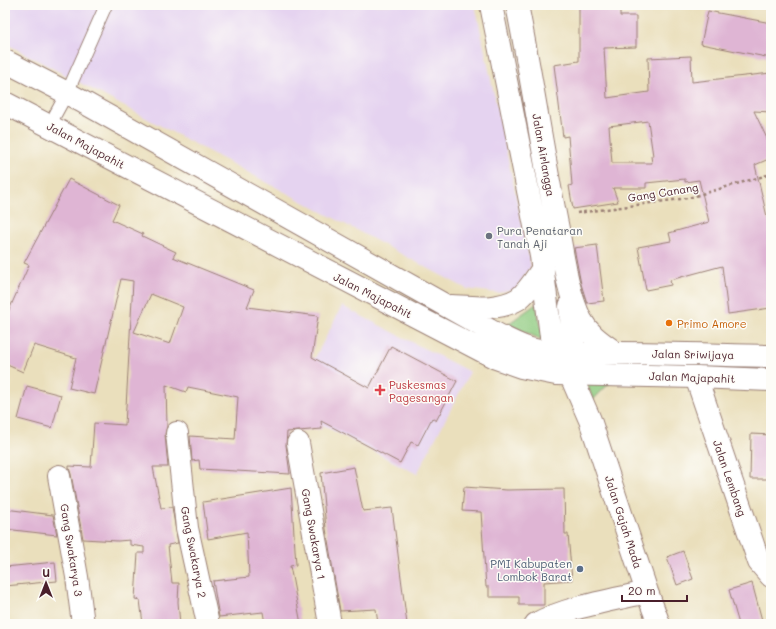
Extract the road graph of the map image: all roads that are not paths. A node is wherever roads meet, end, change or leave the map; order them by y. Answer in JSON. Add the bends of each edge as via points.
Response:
{"nodes":[{"id":1,"x":106,"y":5,"type":"edge"},
{"id":2,"x":491,"y":5,"type":"edge"},
{"id":3,"x":517,"y":5,"type":"edge"},
{"id":4,"x":5,"y":61,"type":"edge"},
{"id":5,"x":67,"y":93,"type":"junction"},
{"id":6,"x":6,"y":106,"type":"edge"},
{"id":7,"x":49,"y":126,"type":"junction"},
{"id":8,"x":542,"y":262,"type":"junction"},
{"id":9,"x":566,"y":273,"type":"junction"},
{"id":10,"x":446,"y":306,"type":"junction"},
{"id":11,"x":552,"y":353,"type":"junction"},
{"id":12,"x":616,"y":353,"type":"junction"},
{"id":13,"x":771,"y":356,"type":"edge"},
{"id":14,"x":572,"y":364,"type":"junction"},
{"id":15,"x":696,"y":377,"type":"junction"},
{"id":16,"x":771,"y":380,"type":"edge"},
{"id":17,"x":177,"y":433,"type":"dead end"},
{"id":18,"x":298,"y":444,"type":"dead end"},
{"id":19,"x":59,"y":476,"type":"dead end"},
{"id":20,"x":771,"y":576,"type":"edge"},
{"id":21,"x":647,"y":592,"type":"junction"},
{"id":22,"x":83,"y":624,"type":"edge"},
{"id":23,"x":208,"y":624,"type":"edge"},
{"id":24,"x":330,"y":624,"type":"edge"},
{"id":25,"x":536,"y":624,"type":"edge"},
{"id":26,"x":659,"y":624,"type":"edge"}],
"edges":[{"from":1,"to":5,"type":"lane"},
{"from":2,"to":8,"type":"main road","name":"Jalan Airlangga"},
{"from":3,"to":9,"type":"main road","name":"Jalan Airlangga"},
{"from":4,"to":5,"type":"main road"},
{"from":5,"to":7,"type":"lane"},
{"from":5,"to":10,"type":"main road"},
{"from":6,"to":7,"type":"main road","name":"Jalan Majapahit"},
{"from":7,"to":14,"type":"main road","name":"Jalan Majapahit","via":[[496,358],[521,367],[556,374]]},
{"from":8,"to":10,"type":"main road","via":[[528,288],[518,298],[503,305]]},
{"from":8,"to":11,"type":"main road","name":"Jalan Airlangga"},
{"from":9,"to":12,"type":"main road","name":"Jalan Airlangga","via":[[580,319],[587,330]]},
{"from":9,"to":14,"type":"main road"},
{"from":10,"to":11,"type":"main road","via":[[530,349]]},
{"from":11,"to":14,"type":"main road"},
{"from":12,"to":13,"type":"main road","name":"Jalan Sriwijaya"},
{"from":12,"to":14,"type":"main road","name":"Jalan Majapahit"},
{"from":14,"to":15,"type":"main road","name":"Jalan Majapahit"},
{"from":14,"to":21,"type":"main road","name":"Jalan Gajah Mada"},
{"from":15,"to":16,"type":"main road","name":"Jalan Majapahit"},
{"from":15,"to":20,"type":"main road","name":"Jalan Lembang","via":[[759,562]]},
{"from":17,"to":23,"type":"main road","name":"Gang Swakarya 2","via":[[187,528]]},
{"from":18,"to":24,"type":"main road","name":"Gang Swakarya 1"},
{"from":19,"to":22,"type":"main road","name":"Gang Swakarya 3"},
{"from":21,"to":25,"type":"main road","via":[[567,612]]},
{"from":21,"to":26,"type":"main road","name":"Jalan Gajah Mada"}]}
